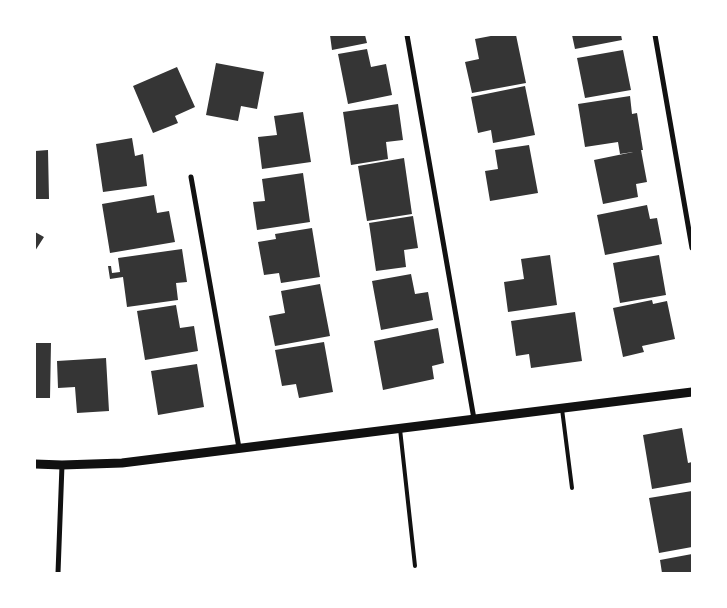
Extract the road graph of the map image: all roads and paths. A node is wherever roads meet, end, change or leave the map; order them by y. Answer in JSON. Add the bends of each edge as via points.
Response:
{"nodes":[{"id":1,"x":407,"y":35,"type":"edge"},
{"id":2,"x":655,"y":35,"type":"edge"},
{"id":3,"x":191,"y":177,"type":"dead end"},
{"id":4,"x":692,"y":248,"type":"edge"},
{"id":5,"x":692,"y":392,"type":"edge"},
{"id":6,"x":562,"y":409,"type":"junction"},
{"id":7,"x":474,"y":420,"type":"junction"},
{"id":8,"x":400,"y":429,"type":"junction"},
{"id":9,"x":239,"y":448,"type":"junction"},
{"id":10,"x":35,"y":464,"type":"edge"},
{"id":11,"x":62,"y":465,"type":"junction"},
{"id":12,"x":572,"y":488,"type":"dead end"},
{"id":13,"x":415,"y":566,"type":"dead end"},
{"id":14,"x":58,"y":573,"type":"edge"}],
"edges":[{"from":1,"to":7,"type":"street"},
{"from":2,"to":4,"type":"street"},
{"from":3,"to":9,"type":"street"},
{"from":5,"to":6,"type":"street"},
{"from":6,"to":7,"type":"street"},
{"from":6,"to":12,"type":"lane"},
{"from":7,"to":8,"type":"street"},
{"from":8,"to":9,"type":"street"},
{"from":8,"to":13,"type":"lane"},
{"from":9,"to":11,"type":"street","via":[[122,462]]},
{"from":10,"to":11,"type":"street"},
{"from":11,"to":14,"type":"street"}]}
